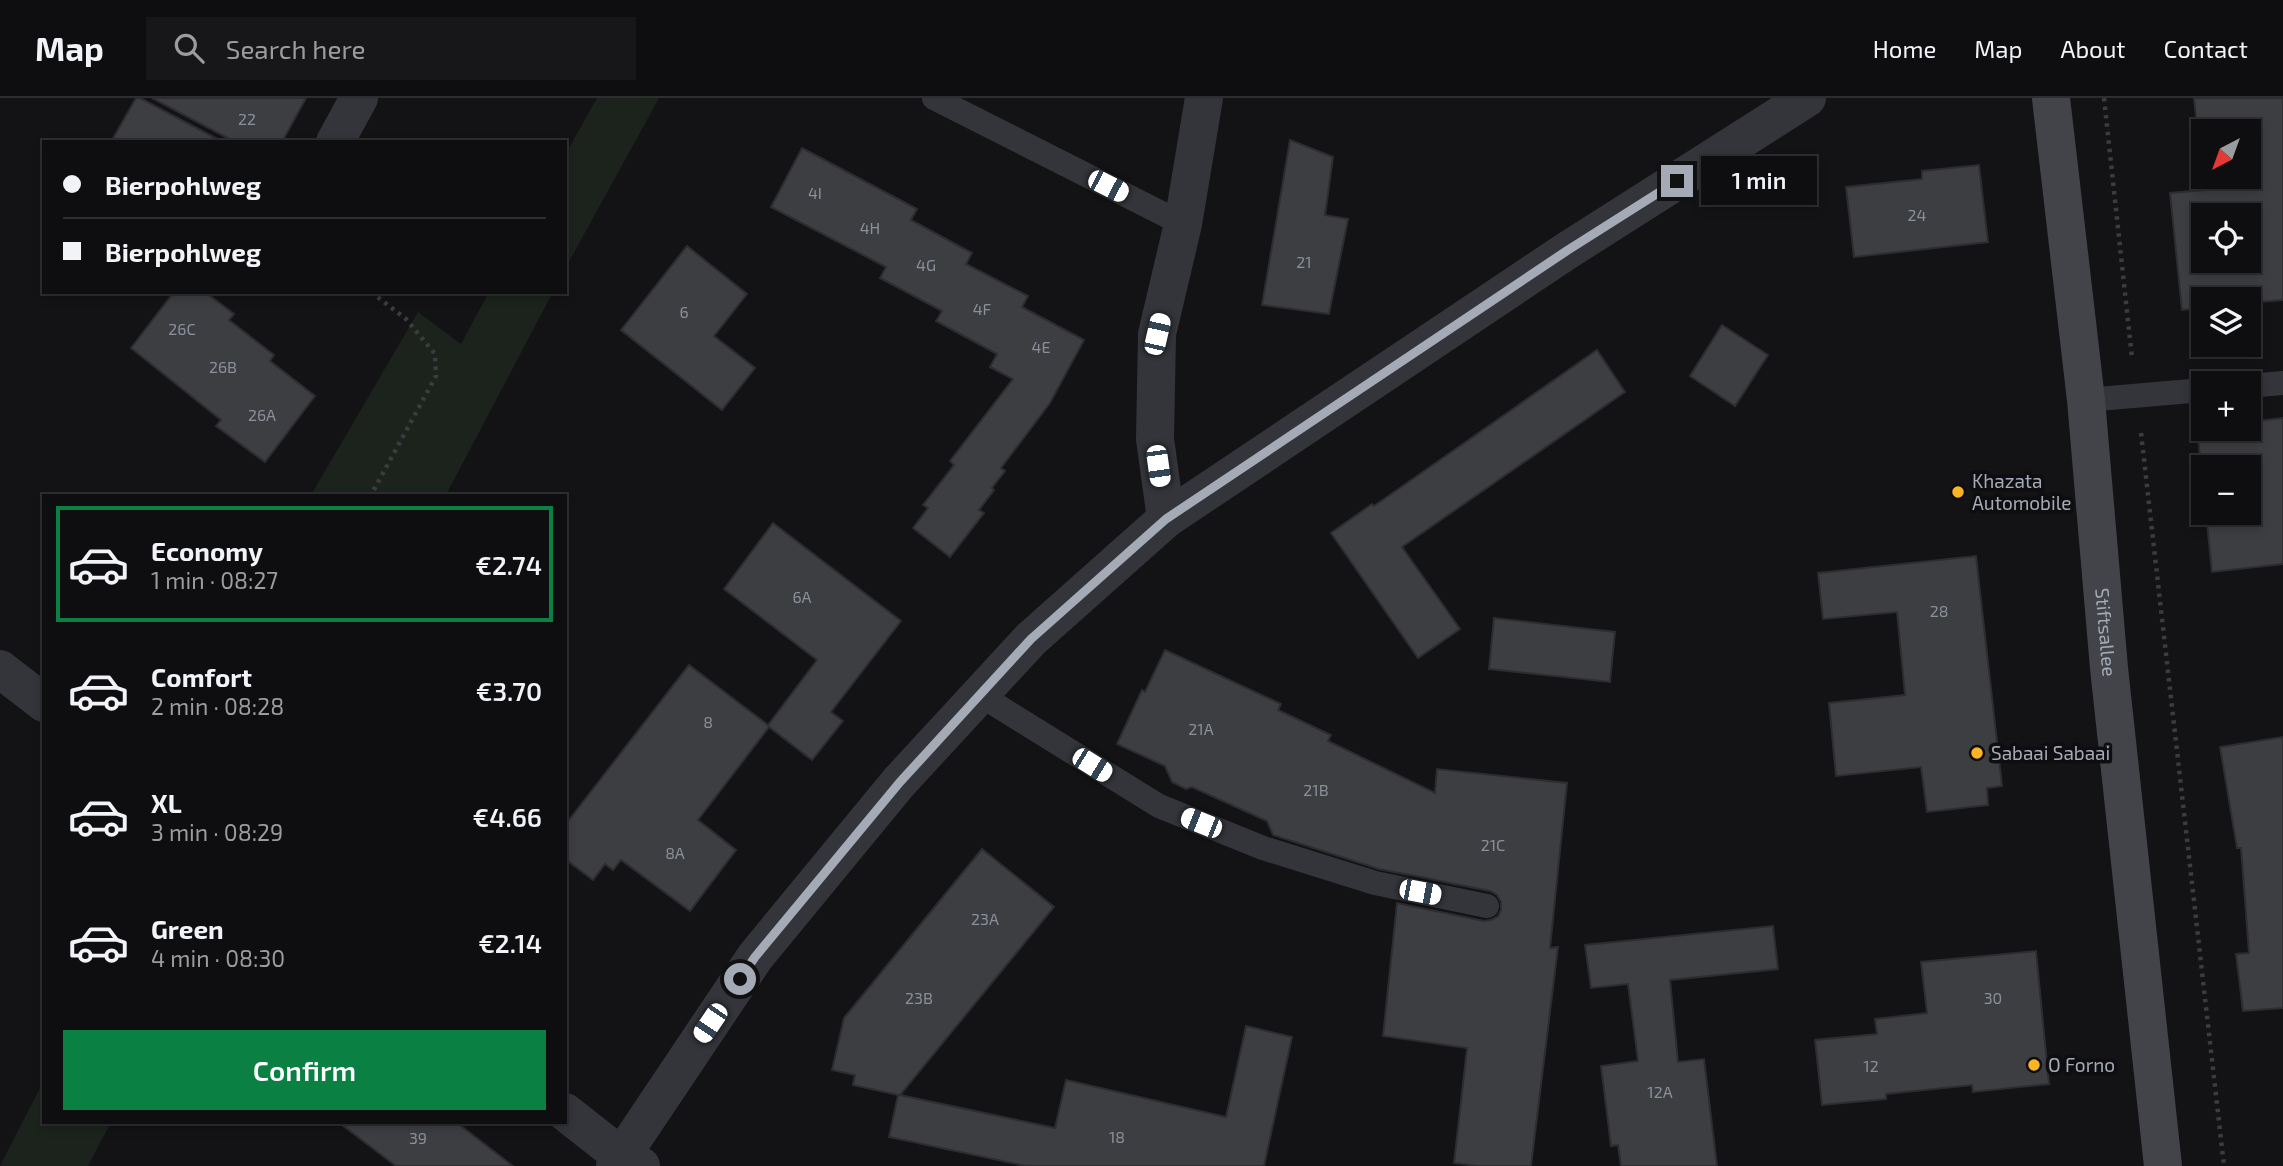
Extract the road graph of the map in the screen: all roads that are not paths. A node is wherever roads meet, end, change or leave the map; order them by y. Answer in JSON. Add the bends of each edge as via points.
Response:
{"nodes":[{"id":1,"x":359,"y":98,"type":"edge"},
{"id":2,"x":934,"y":98,"type":"edge"},
{"id":3,"x":1204,"y":98,"type":"edge"},
{"id":4,"x":1807,"y":98,"type":"edge"},
{"id":5,"x":2051,"y":98,"type":"edge"},
{"id":6,"x":336,"y":140,"type":"edge"},
{"id":7,"x":1183,"y":224,"type":"junction"},
{"id":8,"x":2283,"y":383,"type":"edge"},
{"id":9,"x":2261,"y":385,"type":"edge"},
{"id":10,"x":2191,"y":391,"type":"edge"},
{"id":11,"x":2086,"y":400,"type":"junction"},
{"id":12,"x":1166,"y":519,"type":"junction"},
{"id":13,"x":0,"y":669,"type":"edge"},
{"id":14,"x":980,"y":695,"type":"junction"},
{"id":15,"x":42,"y":701,"type":"edge"},
{"id":16,"x":1487,"y":906,"type":"dead end"},
{"id":17,"x":567,"y":1114,"type":"edge"},
{"id":18,"x":626,"y":1163,"type":"edge"},
{"id":19,"x":2163,"y":1166,"type":"edge"}],
"edges":[{"from":1,"to":6,"type":"street"},
{"from":2,"to":7,"type":"lane"},
{"from":3,"to":7,"type":"street"},
{"from":4,"to":12,"type":"street","via":[[1568,250]]},
{"from":5,"to":11,"type":"main road","name":"Stiftsallee"},
{"from":7,"to":12,"type":"street","via":[[1157,334],[1155,439]]},
{"from":8,"to":9,"type":"lane"},
{"from":10,"to":11,"type":"lane"},
{"from":11,"to":19,"type":"main road","name":"Stiftsallee","via":[[2109,668]]},
{"from":12,"to":14,"type":"street","via":[[1031,639]]},
{"from":13,"to":15,"type":"street"},
{"from":14,"to":16,"type":"lane","via":[[1159,806],[1263,848],[1375,883]]},
{"from":14,"to":18,"type":"street","via":[[900,782],[755,957]]},
{"from":17,"to":18,"type":"street"}]}
